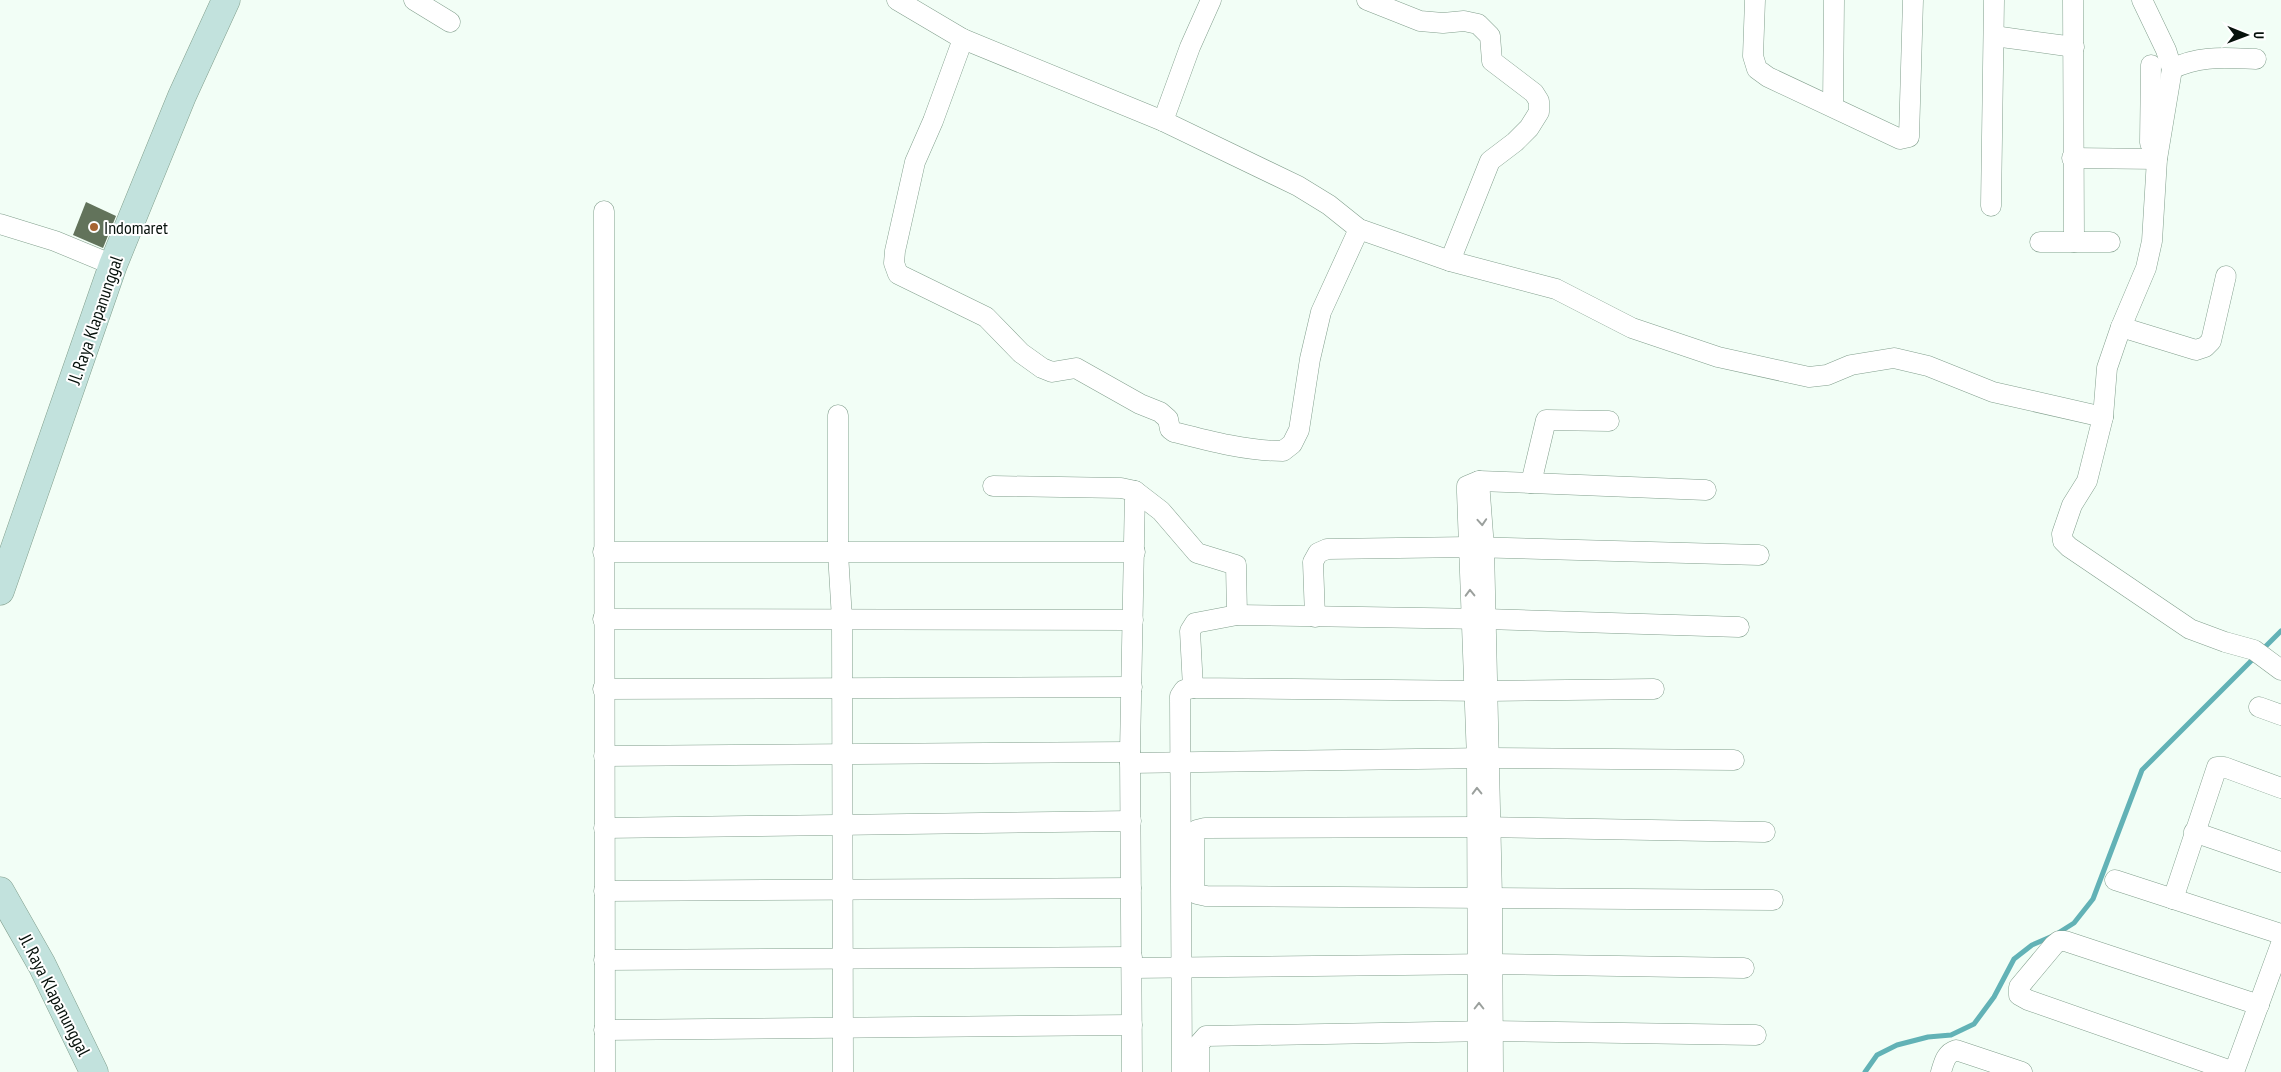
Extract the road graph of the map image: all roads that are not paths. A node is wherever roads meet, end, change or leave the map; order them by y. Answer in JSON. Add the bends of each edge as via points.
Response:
{"nodes":[{"id":1,"x":226,"y":0,"type":"edge"},
{"id":2,"x":414,"y":0,"type":"edge"},
{"id":3,"x":897,"y":0,"type":"edge"},
{"id":4,"x":1211,"y":0,"type":"edge"},
{"id":5,"x":1367,"y":0,"type":"edge"},
{"id":6,"x":1755,"y":0,"type":"edge"},
{"id":7,"x":1834,"y":0,"type":"edge"},
{"id":8,"x":1913,"y":0,"type":"edge"},
{"id":9,"x":1994,"y":0,"type":"edge"},
{"id":10,"x":2074,"y":0,"type":"edge"},
{"id":11,"x":2142,"y":0,"type":"edge"},
{"id":12,"x":925,"y":7,"type":"edge"},
{"id":13,"x":450,"y":22,"type":"dead end"},
{"id":14,"x":1994,"y":36,"type":"junction"},
{"id":15,"x":963,"y":38,"type":"junction"},
{"id":16,"x":2074,"y":48,"type":"junction"},
{"id":17,"x":2256,"y":59,"type":"dead end"},
{"id":18,"x":2151,"y":65,"type":"dead end"},
{"id":19,"x":2172,"y":69,"type":"junction"},
{"id":20,"x":1833,"y":106,"type":"junction"},
{"id":21,"x":1164,"y":121,"type":"junction"},
{"id":22,"x":2072,"y":158,"type":"junction"},
{"id":23,"x":2154,"y":159,"type":"junction"},
{"id":24,"x":1991,"y":206,"type":"dead end"},
{"id":25,"x":604,"y":211,"type":"dead end"},
{"id":26,"x":0,"y":224,"type":"edge"},
{"id":27,"x":1359,"y":229,"type":"junction"},
{"id":28,"x":2040,"y":242,"type":"dead end"},
{"id":29,"x":2074,"y":242,"type":"junction"},
{"id":30,"x":2110,"y":242,"type":"dead end"},
{"id":31,"x":1450,"y":260,"type":"junction"},
{"id":32,"x":113,"y":265,"type":"junction"},
{"id":33,"x":2226,"y":276,"type":"dead end"},
{"id":34,"x":2121,"y":327,"type":"junction"},
{"id":35,"x":838,"y":415,"type":"dead end"},
{"id":36,"x":2103,"y":417,"type":"junction"},
{"id":37,"x":1609,"y":421,"type":"dead end"},
{"id":38,"x":1531,"y":483,"type":"junction"},
{"id":39,"x":993,"y":486,"type":"dead end"},
{"id":40,"x":1706,"y":490,"type":"dead end"},
{"id":41,"x":1135,"y":491,"type":"junction"},
{"id":42,"x":1477,"y":548,"type":"junction"},
{"id":43,"x":603,"y":552,"type":"junction"},
{"id":44,"x":1134,"y":552,"type":"junction"},
{"id":45,"x":838,"y":553,"type":"junction"},
{"id":46,"x":1759,"y":555,"type":"dead end"},
{"id":47,"x":0,"y":591,"type":"edge"},
{"id":48,"x":1237,"y":616,"type":"junction"},
{"id":49,"x":1315,"y":617,"type":"junction"},
{"id":50,"x":603,"y":619,"type":"junction"},
{"id":51,"x":842,"y":619,"type":"junction"},
{"id":52,"x":1478,"y":619,"type":"junction"},
{"id":53,"x":1133,"y":620,"type":"junction"},
{"id":54,"x":1739,"y":626,"type":"dead end"},
{"id":55,"x":2279,"y":668,"type":"edge"},
{"id":56,"x":1132,"y":687,"type":"junction"},
{"id":57,"x":842,"y":688,"type":"junction"},
{"id":58,"x":1193,"y":688,"type":"junction"},
{"id":59,"x":603,"y":689,"type":"junction"},
{"id":60,"x":1654,"y":689,"type":"dead end"},
{"id":61,"x":1480,"y":691,"type":"junction"},
{"id":62,"x":2259,"y":707,"type":"dead end"},
{"id":63,"x":2281,"y":715,"type":"edge"},
{"id":64,"x":843,"y":754,"type":"junction"},
{"id":65,"x":604,"y":756,"type":"junction"},
{"id":66,"x":1130,"y":757,"type":"junction"},
{"id":67,"x":1483,"y":759,"type":"junction"},
{"id":68,"x":1734,"y":760,"type":"dead end"},
{"id":69,"x":1181,"y":762,"type":"junction"},
{"id":70,"x":2281,"y":788,"type":"edge"},
{"id":71,"x":1131,"y":821,"type":"junction"},
{"id":72,"x":843,"y":825,"type":"junction"},
{"id":73,"x":1484,"y":827,"type":"junction"},
{"id":74,"x":604,"y":828,"type":"junction"},
{"id":75,"x":1765,"y":832,"type":"dead end"},
{"id":76,"x":2194,"y":832,"type":"junction"},
{"id":77,"x":2281,"y":862,"type":"edge"},
{"id":78,"x":2115,"y":880,"type":"dead end"},
{"id":79,"x":1131,"y":888,"type":"junction"},
{"id":80,"x":843,"y":890,"type":"junction"},
{"id":81,"x":604,"y":891,"type":"junction"},
{"id":82,"x":0,"y":892,"type":"edge"},
{"id":83,"x":1486,"y":897,"type":"junction"},
{"id":84,"x":2173,"y":899,"type":"junction"},
{"id":85,"x":1773,"y":900,"type":"dead end"},
{"id":86,"x":2281,"y":934,"type":"edge"},
{"id":87,"x":2281,"y":944,"type":"edge"},
{"id":88,"x":843,"y":958,"type":"junction"},
{"id":89,"x":604,"y":960,"type":"junction"},
{"id":90,"x":1132,"y":963,"type":"junction"},
{"id":91,"x":1485,"y":965,"type":"junction"},
{"id":92,"x":1182,"y":968,"type":"junction"},
{"id":93,"x":1744,"y":968,"type":"dead end"},
{"id":94,"x":2259,"y":1005,"type":"junction"},
{"id":95,"x":1132,"y":1025,"type":"junction"},
{"id":96,"x":843,"y":1028,"type":"junction"},
{"id":97,"x":604,"y":1030,"type":"junction"},
{"id":98,"x":1486,"y":1032,"type":"junction"},
{"id":99,"x":1756,"y":1035,"type":"dead end"},
{"id":100,"x":94,"y":1072,"type":"edge"},
{"id":101,"x":605,"y":1072,"type":"edge"},
{"id":102,"x":843,"y":1072,"type":"edge"},
{"id":103,"x":1132,"y":1072,"type":"edge"},
{"id":104,"x":1182,"y":1072,"type":"edge"},
{"id":105,"x":1199,"y":1072,"type":"edge"},
{"id":106,"x":1478,"y":1072,"type":"edge"},
{"id":107,"x":1492,"y":1072,"type":"edge"},
{"id":108,"x":1941,"y":1072,"type":"edge"},
{"id":109,"x":2022,"y":1072,"type":"edge"},
{"id":110,"x":2234,"y":1072,"type":"edge"}],
"edges":[{"from":1,"to":32,"type":"street","name":"Jl. Raya Klapanunggal","via":[[182,96]]},
{"from":2,"to":13,"type":"street"},
{"from":3,"to":12,"type":"street"},
{"from":4,"to":21,"type":"street","via":[[1190,47]]},
{"from":5,"to":31,"type":"street","via":[[1420,21],[1478,24],[1490,36],[1492,61],[1534,93],[1539,101],[1539,112],[1529,128],[1490,161]]},
{"from":6,"to":20,"type":"street","via":[[1753,56],[1757,69]]},
{"from":7,"to":20,"type":"street"},
{"from":8,"to":20,"type":"street","via":[[1909,136],[1900,139]]},
{"from":9,"to":14,"type":"street"},
{"from":10,"to":16,"type":"street"},
{"from":11,"to":19,"type":"street"},
{"from":12,"to":15,"type":"street"},
{"from":14,"to":16,"type":"street"},
{"from":14,"to":24,"type":"street"},
{"from":15,"to":21,"type":"street"},
{"from":15,"to":27,"type":"street","via":[[915,162],[895,251],[894,263],[898,274],[986,317],[1021,353],[1042,368],[1052,372],[1076,368],[1160,412],[1168,419],[1170,430],[1174,432],[1271,451],[1283,451],[1292,444],[1299,430],[1321,312]]},
{"from":16,"to":22,"type":"street"},
{"from":17,"to":19,"type":"street","via":[[2203,58],[2187,61]]},
{"from":18,"to":23,"type":"street"},
{"from":19,"to":23,"type":"street"},
{"from":21,"to":27,"type":"street","via":[[1298,186]]},
{"from":22,"to":23,"type":"street"},
{"from":22,"to":29,"type":"street"},
{"from":23,"to":34,"type":"street","via":[[2152,241],[2146,268]]},
{"from":25,"to":43,"type":"street"},
{"from":26,"to":32,"type":"street"},
{"from":27,"to":31,"type":"street"},
{"from":28,"to":29,"type":"street"},
{"from":29,"to":30,"type":"street"},
{"from":31,"to":36,"type":"street","via":[[1556,289],[1632,328],[1718,357],[1809,377],[1827,375],[1851,365],[1894,358],[1928,366],[1993,392]]},
{"from":32,"to":47,"type":"street","name":"Jl. Raya Klapanunggal"},
{"from":33,"to":34,"type":"street","via":[[2211,341],[2205,347],[2196,350]]},
{"from":34,"to":36,"type":"street","via":[[2107,368]]},
{"from":35,"to":45,"type":"street"},
{"from":36,"to":55,"type":"street","via":[[2087,481],[2072,505],[2062,534],[2064,540],[2069,547],[2190,629],[2254,650]]},
{"from":37,"to":38,"type":"street","via":[[1546,420]]},
{"from":38,"to":40,"type":"street"},
{"from":38,"to":42,"type":"street","via":[[1480,481],[1468,486],[1466,492]]},
{"from":39,"to":41,"type":"street","via":[[1121,488]]},
{"from":41,"to":44,"type":"street"},
{"from":41,"to":48,"type":"street","via":[[1161,511],[1197,553],[1236,565]]},
{"from":42,"to":46,"type":"street"},
{"from":42,"to":49,"type":"street","via":[[1328,549],[1318,553],[1313,562]]},
{"from":42,"to":52,"type":"street"},
{"from":43,"to":45,"type":"street"},
{"from":43,"to":50,"type":"street"},
{"from":44,"to":45,"type":"street"},
{"from":44,"to":53,"type":"street"},
{"from":45,"to":51,"type":"street"},
{"from":48,"to":49,"type":"street"},
{"from":48,"to":58,"type":"street","via":[[1195,622],[1190,632]]},
{"from":49,"to":52,"type":"street"},
{"from":50,"to":51,"type":"street"},
{"from":50,"to":59,"type":"street"},
{"from":51,"to":53,"type":"street"},
{"from":51,"to":57,"type":"street"},
{"from":52,"to":54,"type":"street"},
{"from":52,"to":61,"type":"street"},
{"from":53,"to":56,"type":"street"},
{"from":56,"to":57,"type":"street"},
{"from":56,"to":66,"type":"street"},
{"from":57,"to":59,"type":"street"},
{"from":57,"to":64,"type":"street"},
{"from":58,"to":61,"type":"street"},
{"from":58,"to":69,"type":"street","via":[[1184,690],[1180,696]]},
{"from":59,"to":65,"type":"street"},
{"from":60,"to":61,"type":"street"},
{"from":61,"to":67,"type":"street"},
{"from":62,"to":63,"type":"street"},
{"from":64,"to":65,"type":"street"},
{"from":64,"to":66,"type":"street"},
{"from":64,"to":72,"type":"street"},
{"from":65,"to":74,"type":"street"},
{"from":66,"to":69,"type":"street"},
{"from":66,"to":71,"type":"street"},
{"from":67,"to":68,"type":"street"},
{"from":67,"to":69,"type":"street"},
{"from":67,"to":73,"type":"street"},
{"from":69,"to":92,"type":"street"},
{"from":70,"to":76,"type":"street","via":[[2224,767],[2217,768]]},
{"from":71,"to":72,"type":"street"},
{"from":71,"to":79,"type":"street"},
{"from":72,"to":74,"type":"street"},
{"from":72,"to":80,"type":"street"},
{"from":73,"to":75,"type":"street"},
{"from":73,"to":83,"type":"street"},
{"from":73,"to":83,"type":"street","via":[[1205,828],[1197,830],[1194,836],[1194,888],[1197,894],[1206,896]]},
{"from":74,"to":81,"type":"street"},
{"from":76,"to":77,"type":"street"},
{"from":76,"to":84,"type":"street"},
{"from":78,"to":84,"type":"street"},
{"from":79,"to":80,"type":"street"},
{"from":79,"to":90,"type":"street"},
{"from":80,"to":81,"type":"street"},
{"from":80,"to":88,"type":"street"},
{"from":81,"to":89,"type":"street"},
{"from":82,"to":100,"type":"street","name":"Jl. Raya Klapanunggal","via":[[42,965]]},
{"from":83,"to":85,"type":"street"},
{"from":83,"to":91,"type":"street"},
{"from":84,"to":86,"type":"street"},
{"from":87,"to":94,"type":"street"},
{"from":88,"to":89,"type":"street"},
{"from":88,"to":90,"type":"street"},
{"from":88,"to":96,"type":"street"},
{"from":89,"to":97,"type":"street"},
{"from":90,"to":92,"type":"street"},
{"from":90,"to":95,"type":"street"},
{"from":91,"to":92,"type":"street"},
{"from":91,"to":93,"type":"street"},
{"from":91,"to":98,"type":"street"},
{"from":92,"to":104,"type":"street"},
{"from":94,"to":110,"type":"street"},
{"from":94,"to":110,"type":"street","via":[[2065,941],[2054,945],[2018,987],[2019,995],[2028,1000]]},
{"from":95,"to":96,"type":"street"},
{"from":95,"to":103,"type":"street"},
{"from":96,"to":97,"type":"street"},
{"from":96,"to":102,"type":"street"},
{"from":97,"to":101,"type":"street"},
{"from":98,"to":99,"type":"street"},
{"from":98,"to":105,"type":"street","via":[[1206,1036],[1199,1044]]},
{"from":98,"to":106,"type":"street"},
{"from":98,"to":107,"type":"street"},
{"from":108,"to":109,"type":"street","via":[[1945,1058],[1956,1050]]}]}
